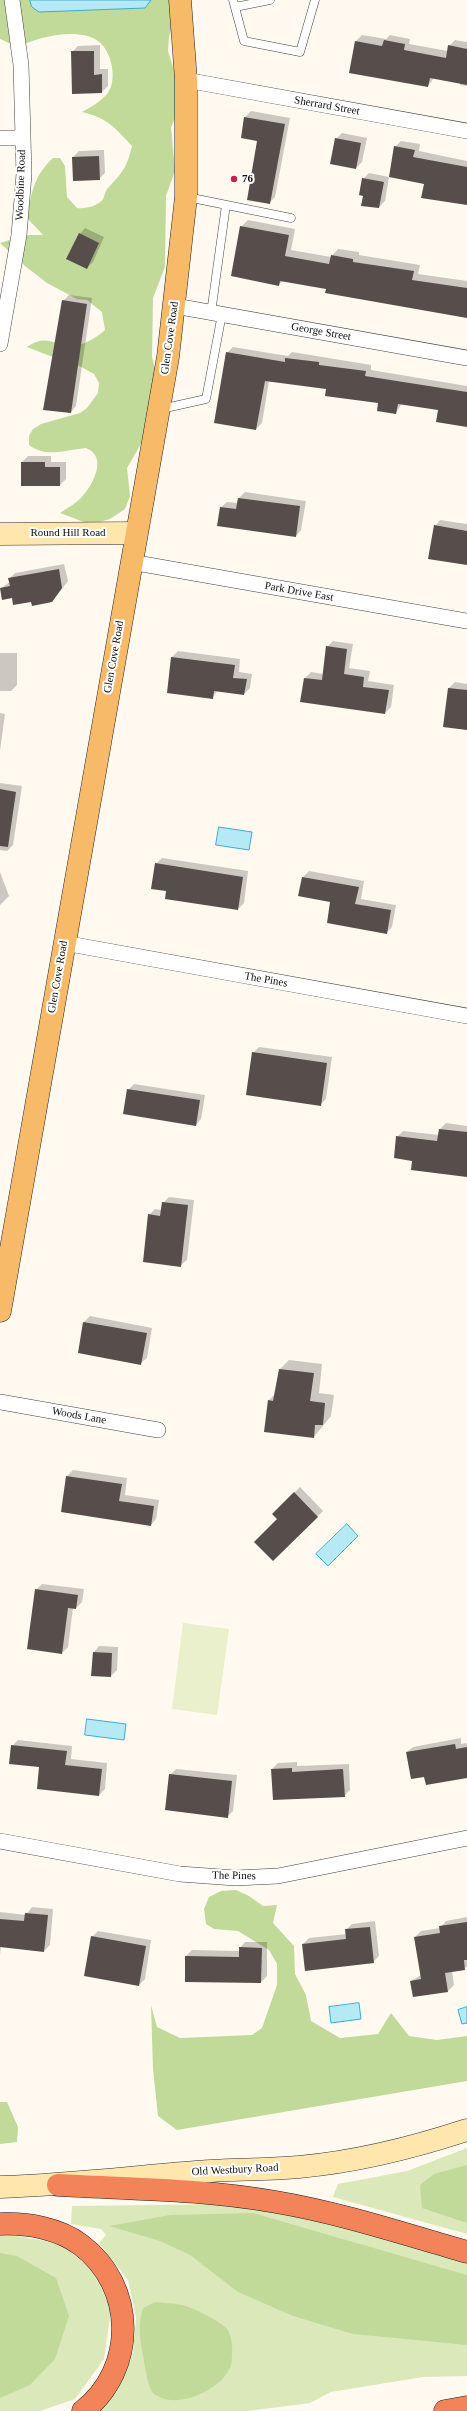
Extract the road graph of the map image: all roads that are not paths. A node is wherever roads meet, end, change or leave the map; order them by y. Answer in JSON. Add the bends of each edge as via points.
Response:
{"nodes":[{"id":1,"x":12,"y":0,"type":"edge"},
{"id":2,"x":180,"y":0,"type":"edge"},
{"id":3,"x":270,"y":0,"type":"edge"},
{"id":4,"x":315,"y":0,"type":"edge"},
{"id":5,"x":234,"y":4,"type":"edge"},
{"id":6,"x":186,"y":80,"type":"junction"},
{"id":7,"x":467,"y":131,"type":"edge"},
{"id":8,"x":0,"y":138,"type":"edge"},
{"id":9,"x":22,"y":138,"type":"junction"},
{"id":10,"x":186,"y":197,"type":"junction"},
{"id":11,"x":226,"y":205,"type":"junction"},
{"id":12,"x":291,"y":218,"type":"dead end"},
{"id":13,"x":175,"y":306,"type":"junction"},
{"id":14,"x":216,"y":313,"type":"junction"},
{"id":15,"x":0,"y":344,"type":"edge"},
{"id":16,"x":467,"y":358,"type":"edge"},
{"id":17,"x":158,"y":410,"type":"junction"},
{"id":18,"x":136,"y":533,"type":"junction"},
{"id":19,"x":0,"y":534,"type":"edge"},
{"id":20,"x":131,"y":562,"type":"junction"},
{"id":21,"x":467,"y":621,"type":"edge"},
{"id":22,"x":64,"y":944,"type":"junction"},
{"id":23,"x":467,"y":1016,"type":"edge"},
{"id":24,"x":0,"y":1311,"type":"edge"},
{"id":25,"x":0,"y":1402,"type":"edge"},
{"id":26,"x":158,"y":1430,"type":"dead end"},
{"id":27,"x":467,"y":1838,"type":"edge"},
{"id":28,"x":0,"y":1841,"type":"edge"},
{"id":29,"x":467,"y":2130,"type":"edge"},
{"id":30,"x":58,"y":2185,"type":"junction"},
{"id":31,"x":0,"y":2187,"type":"edge"},
{"id":32,"x":0,"y":2224,"type":"edge"},
{"id":33,"x":467,"y":2252,"type":"edge"},
{"id":34,"x":467,"y":2407,"type":"edge"},
{"id":35,"x":83,"y":2411,"type":"edge"},
{"id":36,"x":445,"y":2411,"type":"edge"}],
"edges":[{"from":1,"to":9,"type":"street","name":"Woodbine Road","via":[[21,65]]},
{"from":2,"to":6,"type":"main road","name":"Glen Cove Road"},
{"from":3,"to":5,"type":"lane"},
{"from":4,"to":5,"type":"lane","via":[[300,52],[244,41]]},
{"from":6,"to":7,"type":"street","name":"Sherrard Street"},
{"from":6,"to":10,"type":"main road","name":"Glen Cove Road"},
{"from":8,"to":9,"type":"street"},
{"from":9,"to":15,"type":"street","name":"Woodbine Road","via":[[24,174],[19,235]]},
{"from":10,"to":11,"type":"lane"},
{"from":10,"to":13,"type":"main road","name":"Glen Cove Road"},
{"from":11,"to":12,"type":"lane"},
{"from":11,"to":14,"type":"lane"},
{"from":13,"to":14,"type":"street","name":"George Street"},
{"from":13,"to":17,"type":"main road","name":"Glen Cove Road"},
{"from":14,"to":16,"type":"street","name":"George Street"},
{"from":14,"to":17,"type":"lane","via":[[206,399]]},
{"from":17,"to":18,"type":"main road","name":"Glen Cove Road"},
{"from":18,"to":19,"type":"main road","name":"Round Hill Road"},
{"from":18,"to":20,"type":"main road","name":"Glen Cove Road"},
{"from":20,"to":21,"type":"street","name":"Park Drive East"},
{"from":20,"to":22,"type":"main road","name":"Glen Cove Road"},
{"from":22,"to":23,"type":"street","name":"The Pines"},
{"from":22,"to":24,"type":"main road","name":"Glen Cove Road"},
{"from":25,"to":26,"type":"street","name":"Woods Lane"},
{"from":27,"to":28,"type":"street","name":"The Pines","via":[[278,1876],[235,1878],[180,1874]]},
{"from":29,"to":30,"type":"main road","name":"Old Westbury Road","via":[[402,2149],[300,2167],[197,2172]]},
{"from":30,"to":31,"type":"main road","name":"Old Westbury Road"},
{"from":30,"to":33,"type":"highway","via":[[199,2193],[274,2201],[324,2212]]},
{"from":32,"to":35,"type":"highway","via":[[40,2228],[70,2238],[82,2245],[103,2266],[117,2292],[123,2317],[120,2356],[103,2393]]},
{"from":34,"to":36,"type":"highway"}]}
